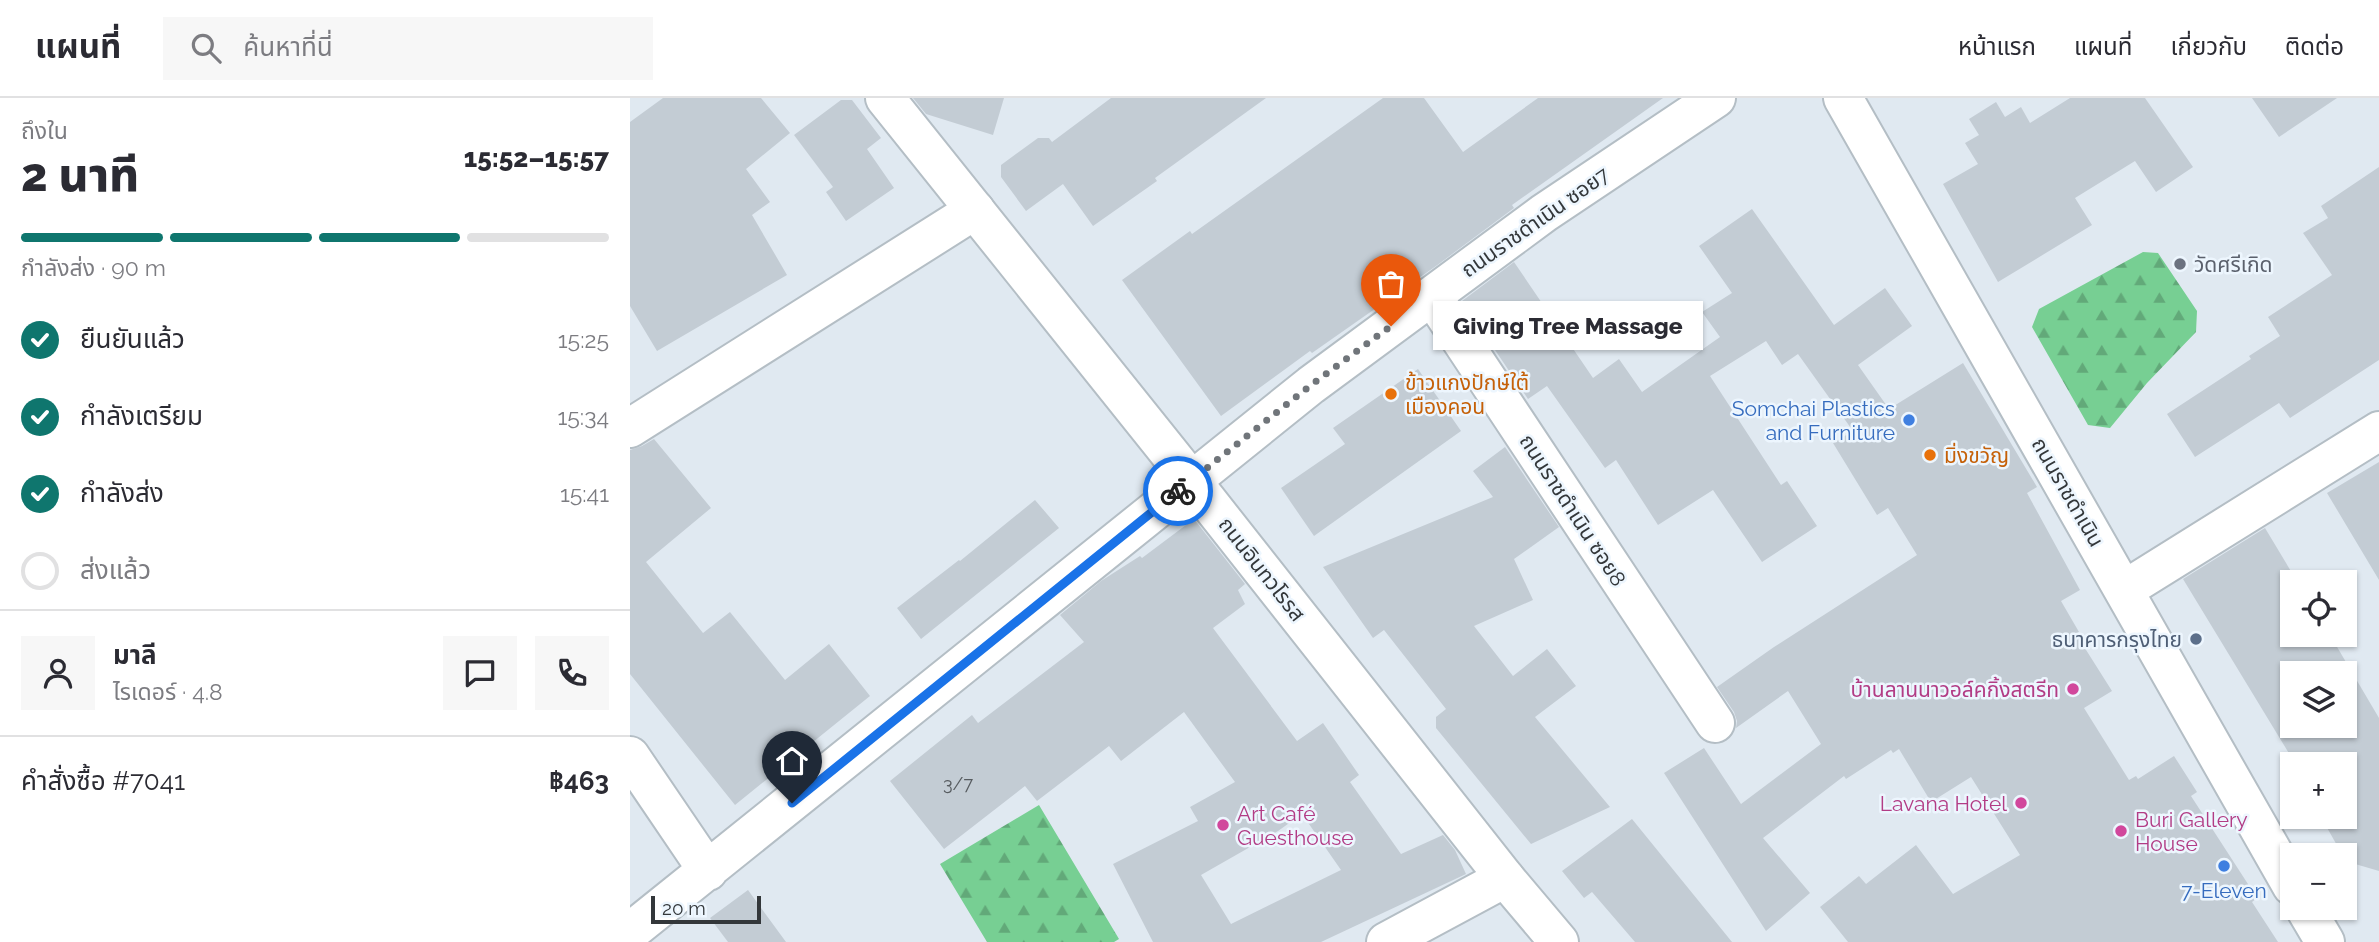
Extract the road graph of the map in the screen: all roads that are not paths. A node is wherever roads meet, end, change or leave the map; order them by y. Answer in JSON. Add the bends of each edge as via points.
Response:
{"nodes":[{"id":1,"x":885,"y":98,"type":"edge"},
{"id":2,"x":1716,"y":98,"type":"edge"},
{"id":3,"x":1843,"y":98,"type":"edge"},
{"id":4,"x":975,"y":210,"type":"junction"},
{"id":5,"x":1432,"y":296,"type":"junction"},
{"id":6,"x":630,"y":428,"type":"edge"},
{"id":7,"x":2379,"y":431,"type":"edge"},
{"id":8,"x":1191,"y":480,"type":"junction"},
{"id":9,"x":2124,"y":590,"type":"junction"},
{"id":10,"x":1715,"y":723,"type":"dead end"},
{"id":11,"x":630,"y":756,"type":"edge"},
{"id":12,"x":2280,"y":865,"type":"edge"},
{"id":13,"x":708,"y":870,"type":"junction"},
{"id":14,"x":1504,"y":878,"type":"junction"},
{"id":15,"x":2312,"y":920,"type":"edge"},
{"id":16,"x":630,"y":932,"type":"edge"},
{"id":17,"x":1386,"y":942,"type":"edge"},
{"id":18,"x":1559,"y":942,"type":"edge"},
{"id":19,"x":2325,"y":942,"type":"edge"}],
"edges":[{"from":1,"to":4,"type":"street","name":"ถนนอินทวโรรส"},
{"from":2,"to":5,"type":"street","name":"ถนนราชดำเนิน ซอย7","via":[[1544,213]]},
{"from":3,"to":9,"type":"street","name":"ถนนราชดำเนิน"},
{"from":4,"to":6,"type":"street"},
{"from":4,"to":8,"type":"street","name":"ถนนอินทวโรรส"},
{"from":5,"to":8,"type":"street","name":"ถนนราชดำเนิน ซอย7"},
{"from":5,"to":10,"type":"street","name":"ถนนราชดำเนิน ซอย8"},
{"from":7,"to":9,"type":"street"},
{"from":8,"to":13,"type":"street","name":"ถนนราชดำเนิน ซอย7"},
{"from":8,"to":14,"type":"street","name":"ถนนอินทวโรรส"},
{"from":9,"to":12,"type":"street","name":"ถนนราชดำเนิน"},
{"from":11,"to":13,"type":"street"},
{"from":13,"to":16,"type":"street","name":"ถนนราชดำเนิน ซอย7"},
{"from":14,"to":17,"type":"street"},
{"from":14,"to":18,"type":"street","name":"ถนนอินทวโรรส"},
{"from":15,"to":19,"type":"street"}]}
